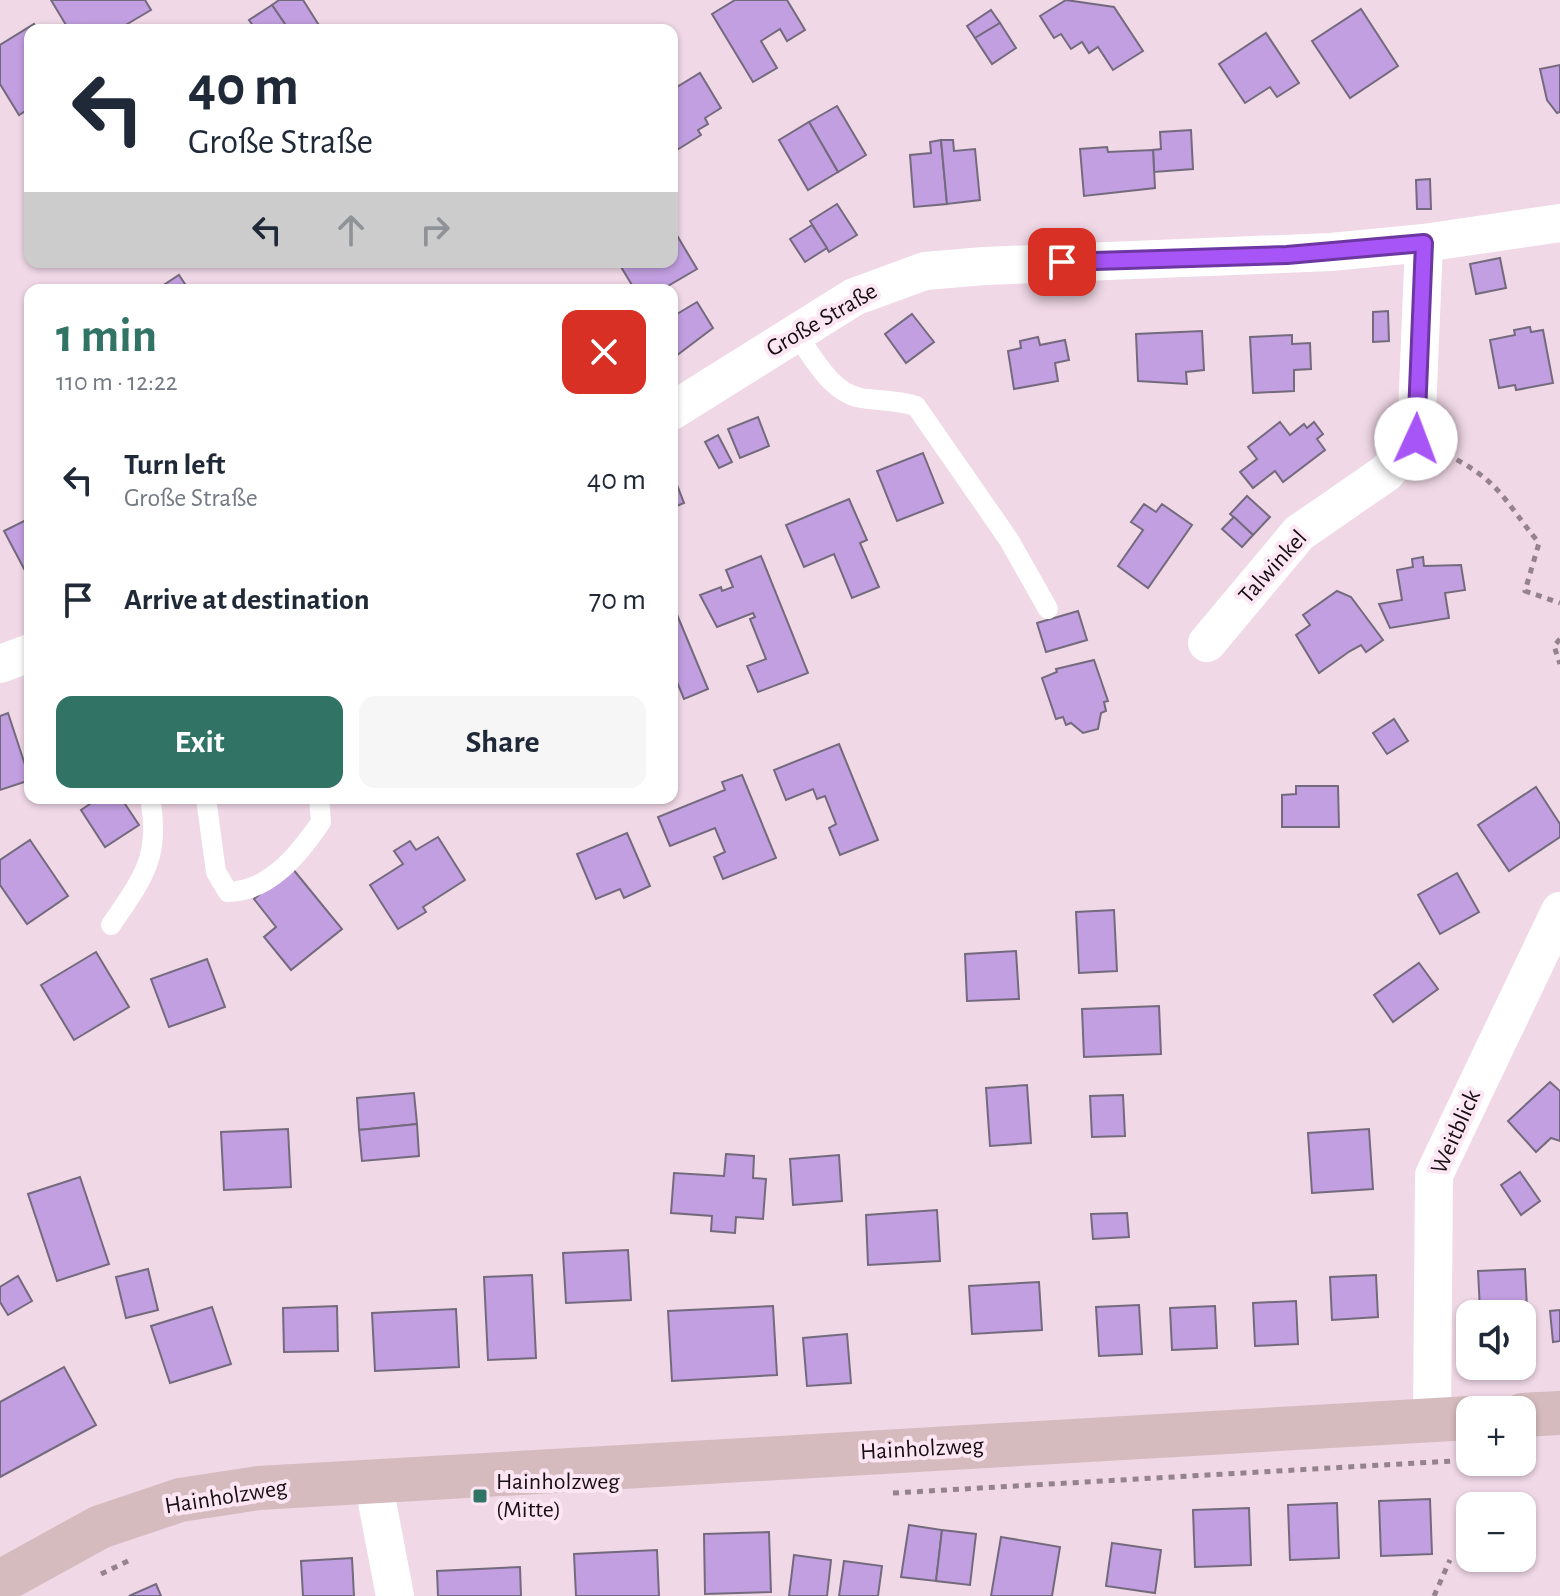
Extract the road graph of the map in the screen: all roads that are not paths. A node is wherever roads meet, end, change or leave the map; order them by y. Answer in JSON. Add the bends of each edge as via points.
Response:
{"nodes":[{"id":1,"x":1560,"y":223,"type":"edge"},
{"id":2,"x":1424,"y":243,"type":"junction"},
{"id":3,"x":796,"y":333,"type":"junction"},
{"id":4,"x":678,"y":407,"type":"edge"},
{"id":5,"x":1048,"y":609,"type":"dead end"},
{"id":6,"x":1207,"y":643,"type":"dead end"},
{"id":7,"x":24,"y":655,"type":"edge"},
{"id":8,"x":0,"y":664,"type":"edge"},
{"id":9,"x":151,"y":804,"type":"edge"},
{"id":10,"x":207,"y":804,"type":"edge"},
{"id":11,"x":320,"y":804,"type":"edge"},
{"id":12,"x":1560,"y":911,"type":"edge"},
{"id":13,"x":111,"y":925,"type":"dead end"},
{"id":14,"x":1560,"y":1413,"type":"edge"},
{"id":15,"x":1536,"y":1414,"type":"edge"},
{"id":16,"x":1451,"y":1419,"type":"edge"},
{"id":17,"x":373,"y":1481,"type":"junction"},
{"id":18,"x":0,"y":1582,"type":"edge"},
{"id":19,"x":395,"y":1596,"type":"edge"}],
"edges":[{"from":1,"to":2,"type":"street","name":"Große Straße"},
{"from":2,"to":3,"type":"street","name":"Große Straße","via":[[1319,253],[925,271],[854,297]]},
{"from":2,"to":6,"type":"street","name":"Talwinkel","via":[[1416,439],[1386,473],[1299,533]]},
{"from":3,"to":4,"type":"street","name":"Große Straße"},
{"from":3,"to":5,"type":"lane","via":[[843,390],[916,406],[1009,540]]},
{"from":7,"to":8,"type":"street"},
{"from":9,"to":13,"type":"lane","via":[[157,833],[141,881]]},
{"from":10,"to":11,"type":"lane","via":[[216,872],[228,892],[243,892],[289,865],[321,822]]},
{"from":12,"to":16,"type":"street","name":"Weitblick","via":[[1434,1175]]},
{"from":14,"to":15,"type":"street"},
{"from":16,"to":17,"type":"street","name":"Hainholzweg"},
{"from":17,"to":18,"type":"street","name":"Hainholzweg","via":[[259,1488],[180,1500],[100,1527]]},
{"from":17,"to":19,"type":"street"}]}
